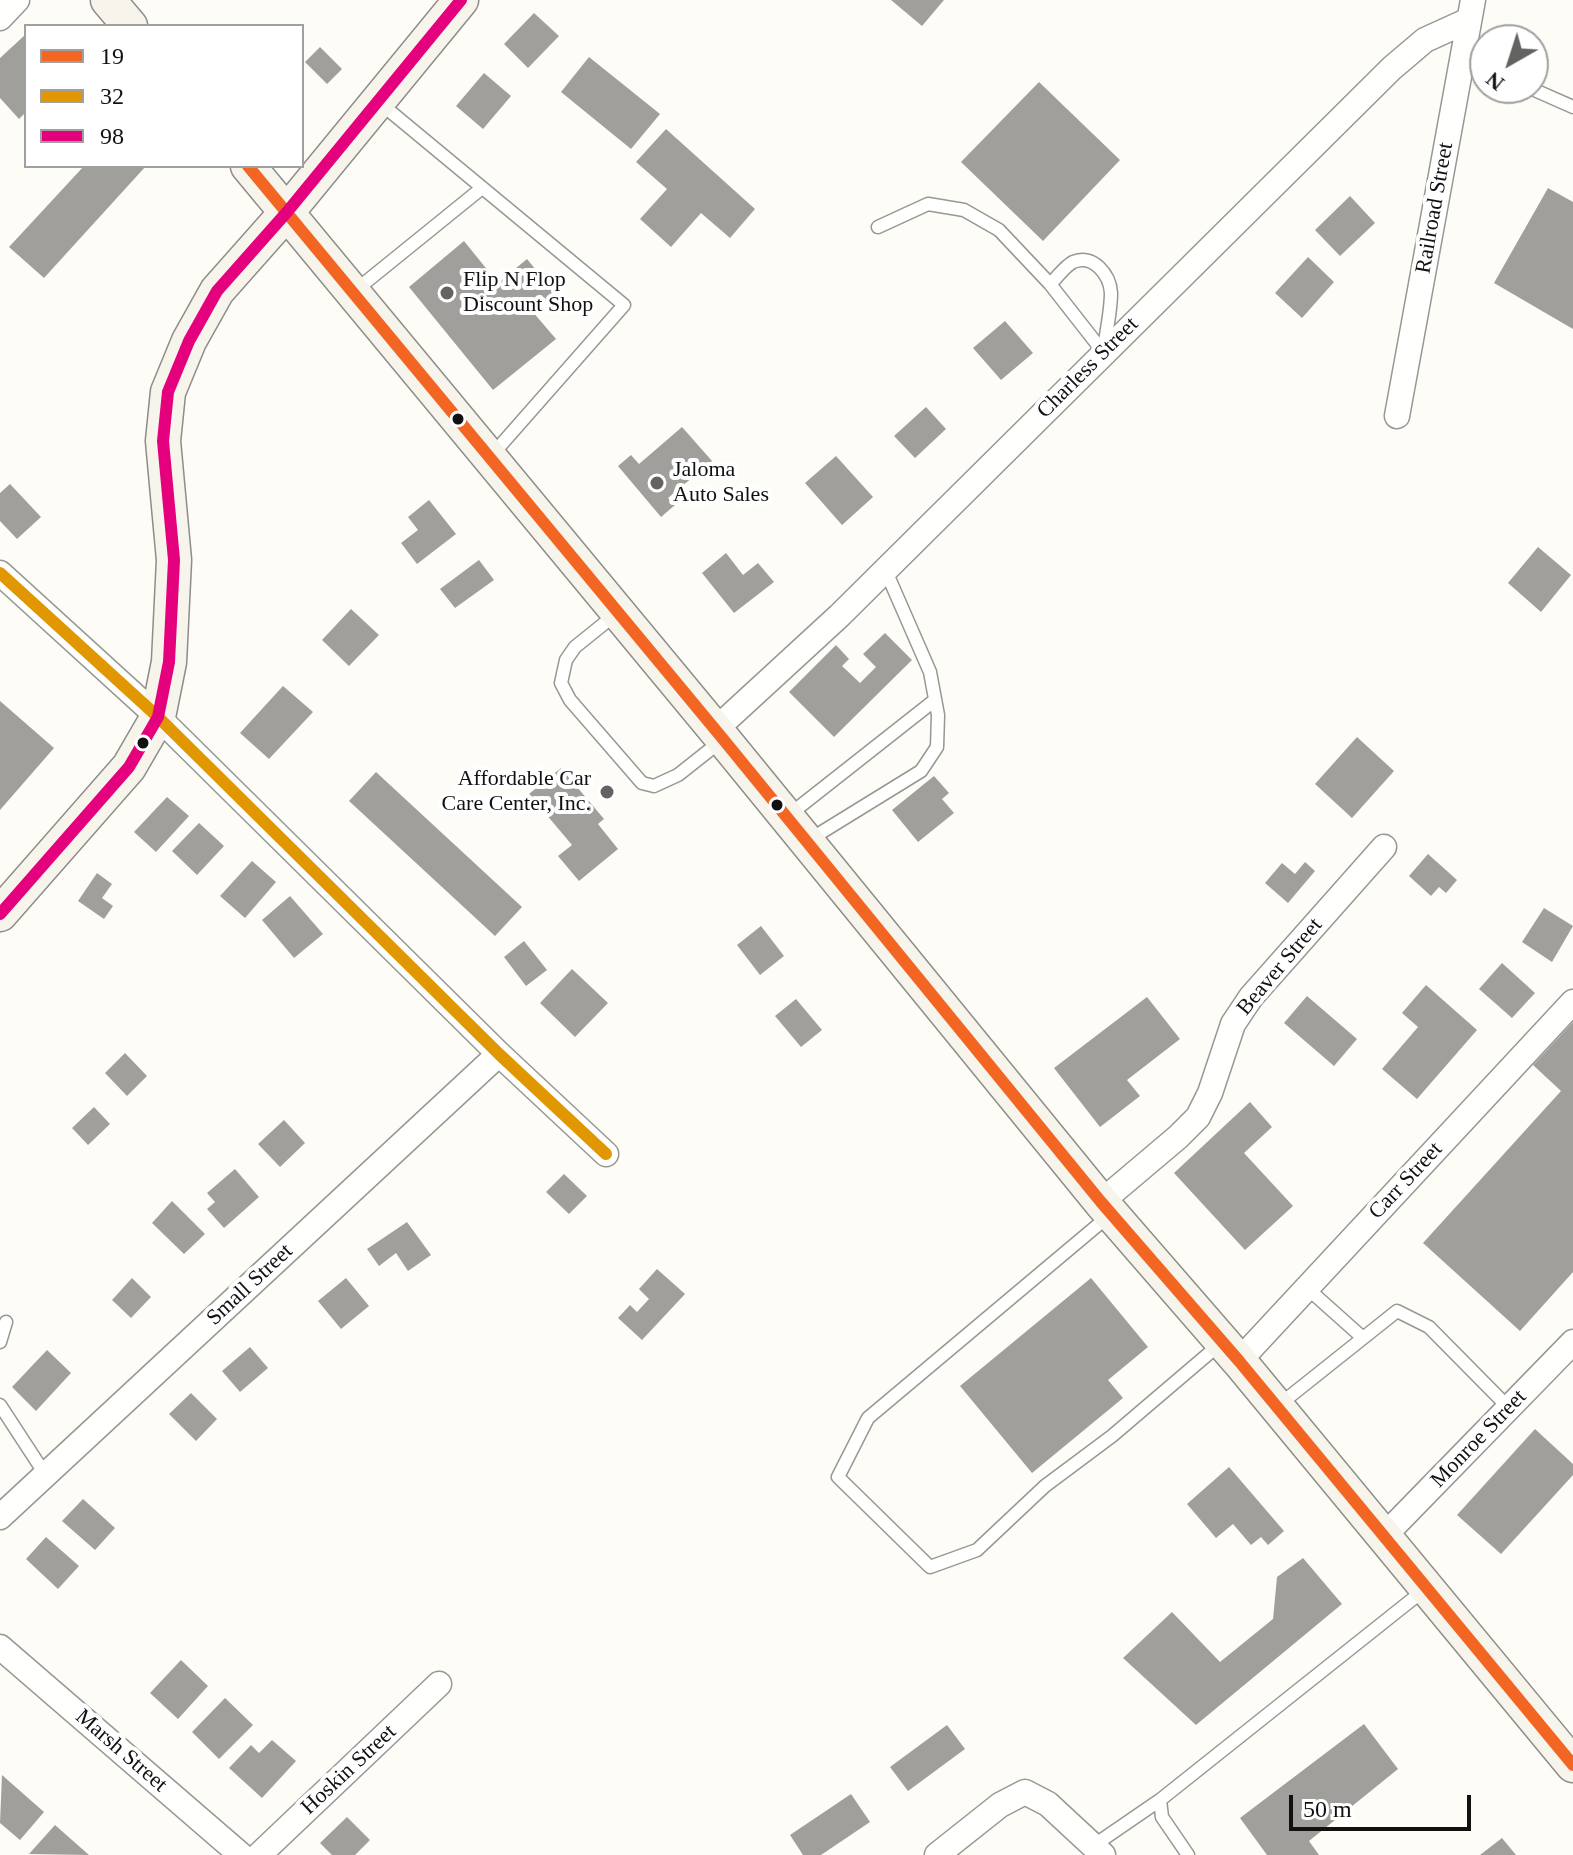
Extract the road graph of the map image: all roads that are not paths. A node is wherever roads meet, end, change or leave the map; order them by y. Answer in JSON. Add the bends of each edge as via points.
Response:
{"nodes":[{"id":1,"x":17,"y":0,"type":"edge"},
{"id":2,"x":108,"y":0,"type":"edge"},
{"id":3,"x":461,"y":0,"type":"edge"},
{"id":4,"x":1471,"y":10,"type":"edge"},
{"id":5,"x":0,"y":18,"type":"edge"},
{"id":6,"x":128,"y":24,"type":"edge"},
{"id":7,"x":1462,"y":58,"type":"junction"},
{"id":8,"x":1469,"y":61,"type":"edge"},
{"id":9,"x":1549,"y":96,"type":"edge"},
{"id":10,"x":378,"y":101,"type":"junction"},
{"id":11,"x":1573,"y":107,"type":"edge"},
{"id":12,"x":250,"y":168,"type":"edge"},
{"id":13,"x":482,"y":188,"type":"junction"},
{"id":14,"x":287,"y":212,"type":"junction"},
{"id":15,"x":878,"y":227,"type":"dead end"},
{"id":16,"x":1050,"y":284,"type":"junction"},
{"id":17,"x":353,"y":292,"type":"junction"},
{"id":18,"x":1104,"y":353,"type":"junction"},
{"id":19,"x":1397,"y":416,"type":"dead end"},
{"id":20,"x":490,"y":458,"type":"junction"},
{"id":21,"x":885,"y":569,"type":"junction"},
{"id":22,"x":0,"y":573,"type":"edge"},
{"id":23,"x":618,"y":612,"type":"junction"},
{"id":24,"x":935,"y":700,"type":"junction"},
{"id":25,"x":158,"y":717,"type":"junction"},
{"id":26,"x":719,"y":734,"type":"junction"},
{"id":27,"x":797,"y":830,"type":"junction"},
{"id":28,"x":1384,"y":847,"type":"dead end"},
{"id":29,"x":0,"y":914,"type":"edge"},
{"id":30,"x":1573,"y":1002,"type":"edge"},
{"id":31,"x":499,"y":1054,"type":"junction"},
{"id":32,"x":606,"y":1154,"type":"dead end"},
{"id":33,"x":1106,"y":1208,"type":"junction"},
{"id":34,"x":1307,"y":1288,"type":"junction"},
{"id":35,"x":6,"y":1322,"type":"dead end"},
{"id":36,"x":1363,"y":1338,"type":"junction"},
{"id":37,"x":0,"y":1342,"type":"edge"},
{"id":38,"x":1573,"y":1342,"type":"edge"},
{"id":39,"x":1231,"y":1351,"type":"junction"},
{"id":40,"x":0,"y":1405,"type":"edge"},
{"id":41,"x":1277,"y":1407,"type":"junction"},
{"id":42,"x":1509,"y":1408,"type":"junction"},
{"id":43,"x":45,"y":1474,"type":"junction"},
{"id":44,"x":0,"y":1517,"type":"edge"},
{"id":45,"x":1384,"y":1536,"type":"junction"},
{"id":46,"x":1427,"y":1588,"type":"junction"},
{"id":47,"x":0,"y":1647,"type":"edge"},
{"id":48,"x":439,"y":1684,"type":"dead end"},
{"id":49,"x":1573,"y":1765,"type":"edge"},
{"id":50,"x":1160,"y":1800,"type":"junction"},
{"id":51,"x":1098,"y":1850,"type":"edge"},
{"id":52,"x":241,"y":1855,"type":"edge"},
{"id":53,"x":259,"y":1855,"type":"edge"},
{"id":54,"x":937,"y":1855,"type":"edge"},
{"id":55,"x":1188,"y":1855,"type":"edge"}],
"edges":[{"from":1,"to":5,"type":"street"},
{"from":2,"to":6,"type":"main road"},
{"from":3,"to":10,"type":"main road"},
{"from":4,"to":7,"type":"street","name":"Railroad Street"},
{"from":4,"to":18,"type":"street","name":"Charless Street","via":[[1392,68]]},
{"from":7,"to":8,"type":"lane"},
{"from":7,"to":19,"type":"street","name":"Railroad Street"},
{"from":9,"to":11,"type":"lane"},
{"from":10,"to":13,"type":"lane"},
{"from":10,"to":14,"type":"main road"},
{"from":12,"to":14,"type":"main road"},
{"from":13,"to":17,"type":"lane"},
{"from":13,"to":20,"type":"lane","via":[[624,305]]},
{"from":14,"to":17,"type":"main road"},
{"from":14,"to":25,"type":"main road","via":[[217,291],[168,392],[163,441],[173,604]]},
{"from":15,"to":16,"type":"lane","via":[[928,204],[964,210],[999,230]]},
{"from":16,"to":18,"type":"lane"},
{"from":16,"to":18,"type":"lane","via":[[1072,263],[1084,260],[1106,274],[1111,292]]},
{"from":17,"to":20,"type":"main road"},
{"from":18,"to":21,"type":"street","name":"Charless Street"},
{"from":20,"to":23,"type":"main road"},
{"from":21,"to":24,"type":"lane","via":[[930,672]]},
{"from":21,"to":26,"type":"street","name":"Charless Street"},
{"from":22,"to":25,"type":"street"},
{"from":23,"to":26,"type":"main road"},
{"from":23,"to":26,"type":"lane","via":[[566,660],[561,683],[570,700],[642,783],[654,786],[678,775]]},
{"from":24,"to":27,"type":"lane"},
{"from":24,"to":27,"type":"lane","via":[[937,747],[921,771]]},
{"from":25,"to":29,"type":"main road","via":[[129,767]]},
{"from":25,"to":31,"type":"street"},
{"from":26,"to":27,"type":"main road"},
{"from":27,"to":33,"type":"main road"},
{"from":28,"to":33,"type":"street","name":"Beaver Street","via":[[1245,1006],[1233,1024],[1198,1117]]},
{"from":30,"to":34,"type":"street","name":"Carr Street"},
{"from":31,"to":32,"type":"street"},
{"from":31,"to":43,"type":"street","name":"Small Street"},
{"from":33,"to":39,"type":"main road"},
{"from":33,"to":39,"type":"lane","via":[[868,1418],[838,1477],[930,1567],[977,1550],[1045,1486]]},
{"from":34,"to":36,"type":"lane"},
{"from":34,"to":39,"type":"street","name":"Carr Street"},
{"from":35,"to":37,"type":"lane"},
{"from":36,"to":41,"type":"lane"},
{"from":36,"to":42,"type":"lane","via":[[1397,1311],[1429,1327]]},
{"from":38,"to":42,"type":"street","name":"Monroe Street"},
{"from":39,"to":41,"type":"main road"},
{"from":40,"to":43,"type":"lane"},
{"from":41,"to":45,"type":"main road"},
{"from":42,"to":45,"type":"street","name":"Monroe Street"},
{"from":43,"to":44,"type":"street","name":"Small Street"},
{"from":45,"to":46,"type":"main road"},
{"from":46,"to":49,"type":"main road"},
{"from":46,"to":50,"type":"lane"},
{"from":47,"to":52,"type":"street","name":"Marsh Street"},
{"from":48,"to":53,"type":"street","name":"Hoskin Street"},
{"from":50,"to":51,"type":"lane"},
{"from":50,"to":55,"type":"lane","via":[[1162,1817]]},
{"from":51,"to":54,"type":"street","via":[[1048,1804],[1025,1792]]}]}
